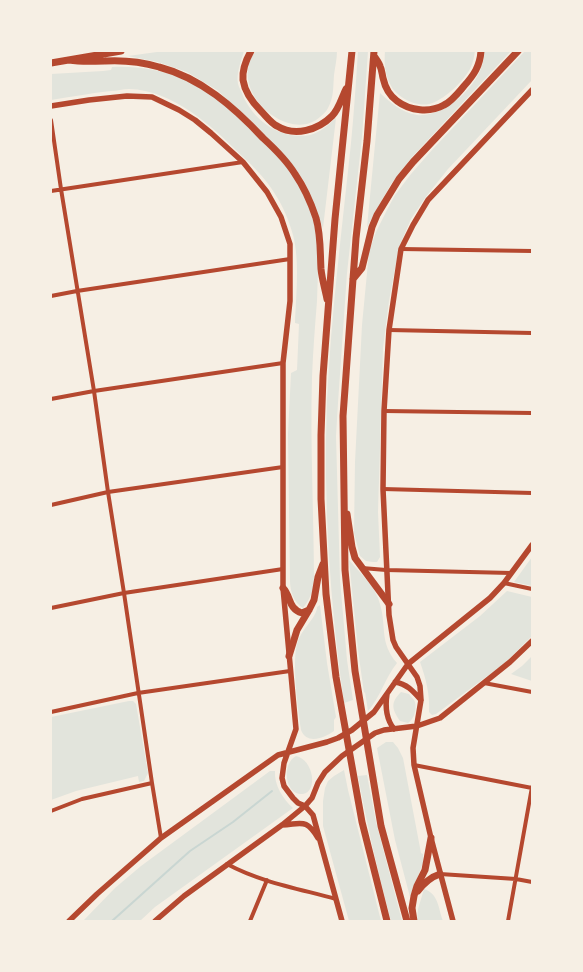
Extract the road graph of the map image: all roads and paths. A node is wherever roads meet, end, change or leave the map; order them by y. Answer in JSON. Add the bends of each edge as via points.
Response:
{"nodes":[{"id":1,"x":121,"y":51,"type":"edge"},
{"id":2,"x":251,"y":51,"type":"edge"},
{"id":3,"x":352,"y":51,"type":"edge"},
{"id":4,"x":481,"y":51,"type":"edge"},
{"id":5,"x":518,"y":51,"type":"edge"},
{"id":6,"x":374,"y":53,"type":"edge"},
{"id":7,"x":69,"y":60,"type":"junction"},
{"id":8,"x":51,"y":62,"type":"edge"},
{"id":9,"x":349,"y":83,"type":"junction"},
{"id":10,"x":532,"y":90,"type":"edge"},
{"id":11,"x":51,"y":106,"type":"edge"},
{"id":12,"x":51,"y":120,"type":"edge"},
{"id":13,"x":243,"y":162,"type":"junction"},
{"id":14,"x":61,"y":189,"type":"junction"},
{"id":15,"x":51,"y":191,"type":"edge"},
{"id":16,"x":401,"y":249,"type":"junction"},
{"id":17,"x":532,"y":251,"type":"edge"},
{"id":18,"x":290,"y":259,"type":"junction"},
{"id":19,"x":353,"y":279,"type":"junction"},
{"id":20,"x":77,"y":291,"type":"junction"},
{"id":21,"x":51,"y":296,"type":"edge"},
{"id":22,"x":329,"y":308,"type":"junction"},
{"id":23,"x":389,"y":330,"type":"junction"},
{"id":24,"x":532,"y":333,"type":"edge"},
{"id":25,"x":283,"y":363,"type":"junction"},
{"id":26,"x":94,"y":391,"type":"junction"},
{"id":27,"x":51,"y":399,"type":"edge"},
{"id":28,"x":384,"y":411,"type":"junction"},
{"id":29,"x":532,"y":413,"type":"edge"},
{"id":30,"x":283,"y":467,"type":"junction"},
{"id":31,"x":383,"y":489,"type":"junction"},
{"id":32,"x":108,"y":492,"type":"junction"},
{"id":33,"x":532,"y":493,"type":"edge"},
{"id":34,"x":344,"y":501,"type":"junction"},
{"id":35,"x":51,"y":504,"type":"edge"},
{"id":36,"x":532,"y":545,"type":"edge"},
{"id":37,"x":324,"y":560,"type":"junction"},
{"id":38,"x":362,"y":568,"type":"junction"},
{"id":39,"x":283,"y":569,"type":"junction"},
{"id":40,"x":386,"y":570,"type":"junction"},
{"id":41,"x":511,"y":573,"type":"junction"},
{"id":42,"x":504,"y":583,"type":"junction"},
{"id":43,"x":283,"y":588,"type":"junction"},
{"id":44,"x":532,"y":589,"type":"edge"},
{"id":45,"x":124,"y":593,"type":"junction"},
{"id":46,"x":389,"y":604,"type":"junction"},
{"id":47,"x":51,"y":608,"type":"edge"},
{"id":48,"x":310,"y":610,"type":"junction"},
{"id":49,"x":532,"y":641,"type":"edge"},
{"id":50,"x":289,"y":656,"type":"junction"},
{"id":51,"x":408,"y":664,"type":"junction"},
{"id":52,"x":290,"y":671,"type":"junction"},
{"id":53,"x":395,"y":682,"type":"junction"},
{"id":54,"x":484,"y":683,"type":"junction"},
{"id":55,"x":532,"y":692,"type":"edge"},
{"id":56,"x":138,"y":693,"type":"junction"},
{"id":57,"x":387,"y":694,"type":"junction"},
{"id":58,"x":421,"y":700,"type":"junction"},
{"id":59,"x":51,"y":712,"type":"edge"},
{"id":60,"x":417,"y":726,"type":"junction"},
{"id":61,"x":394,"y":729,"type":"junction"},
{"id":62,"x":289,"y":751,"type":"junction"},
{"id":63,"x":414,"y":765,"type":"junction"},
{"id":64,"x":152,"y":783,"type":"junction"},
{"id":65,"x":532,"y":788,"type":"edge"},
{"id":66,"x":305,"y":806,"type":"junction"},
{"id":67,"x":51,"y":811,"type":"edge"},
{"id":68,"x":282,"y":825,"type":"junction"},
{"id":69,"x":161,"y":838,"type":"junction"},
{"id":70,"x":430,"y":838,"type":"junction"},
{"id":71,"x":320,"y":842,"type":"junction"},
{"id":72,"x":227,"y":864,"type":"junction"},
{"id":73,"x":440,"y":874,"type":"junction"},
{"id":74,"x":516,"y":879,"type":"junction"},
{"id":75,"x":267,"y":880,"type":"junction"},
{"id":76,"x":532,"y":882,"type":"edge"},
{"id":77,"x":414,"y":896,"type":"junction"},
{"id":78,"x":336,"y":899,"type":"junction"},
{"id":79,"x":69,"y":921,"type":"edge"},
{"id":80,"x":155,"y":921,"type":"edge"},
{"id":81,"x":250,"y":921,"type":"edge"},
{"id":82,"x":342,"y":921,"type":"edge"},
{"id":83,"x":387,"y":921,"type":"edge"},
{"id":84,"x":407,"y":921,"type":"edge"},
{"id":85,"x":414,"y":921,"type":"edge"},
{"id":86,"x":453,"y":921,"type":"edge"},
{"id":87,"x":508,"y":921,"type":"edge"}],
"edges":[{"from":1,"to":7,"type":"highway"},
{"from":2,"to":9,"type":"highway","via":[[243,79],[246,92],[266,117],[289,131],[302,132],[325,123],[334,114]]},
{"from":3,"to":9,"type":"highway"},
{"from":4,"to":6,"type":"highway","via":[[475,74],[455,96],[444,105],[420,110],[397,101],[389,93]]},
{"from":5,"to":19,"type":"highway","via":[[399,179],[377,215],[362,268]]},
{"from":6,"to":19,"type":"highway"},
{"from":7,"to":8,"type":"highway"},
{"from":7,"to":22,"type":"highway","via":[[134,62],[185,77],[206,87],[256,130],[295,174],[307,196],[316,218],[321,271]]},
{"from":9,"to":22,"type":"highway"},
{"from":10,"to":16,"type":"main road","via":[[428,200]]},
{"from":11,"to":13,"type":"main road","via":[[127,96],[152,98],[195,120]]},
{"from":12,"to":14,"type":"street"},
{"from":13,"to":14,"type":"street"},
{"from":13,"to":18,"type":"main road","via":[[267,192],[281,217],[290,244]]},
{"from":14,"to":15,"type":"street"},
{"from":14,"to":20,"type":"street"},
{"from":16,"to":17,"type":"street"},
{"from":16,"to":23,"type":"main road"},
{"from":18,"to":20,"type":"street"},
{"from":18,"to":25,"type":"main road","via":[[290,301]]},
{"from":19,"to":34,"type":"highway","via":[[343,416]]},
{"from":20,"to":21,"type":"street"},
{"from":20,"to":26,"type":"street"},
{"from":22,"to":37,"type":"highway","via":[[321,435]]},
{"from":23,"to":24,"type":"street"},
{"from":23,"to":28,"type":"main road"},
{"from":25,"to":26,"type":"street"},
{"from":25,"to":30,"type":"main road"},
{"from":26,"to":27,"type":"street"},
{"from":26,"to":32,"type":"street"},
{"from":28,"to":29,"type":"street"},
{"from":28,"to":31,"type":"main road"},
{"from":30,"to":32,"type":"street"},
{"from":30,"to":39,"type":"main road"},
{"from":31,"to":33,"type":"street"},
{"from":31,"to":40,"type":"main road"},
{"from":32,"to":35,"type":"street"},
{"from":32,"to":45,"type":"street"},
{"from":34,"to":38,"type":"highway","via":[[352,547],[355,558]]},
{"from":34,"to":84,"type":"highway","via":[[345,570],[354,671],[382,826]]},
{"from":36,"to":41,"type":"main road"},
{"from":37,"to":48,"type":"highway"},
{"from":37,"to":83,"type":"highway","via":[[341,706],[362,822]]},
{"from":38,"to":40,"type":"street"},
{"from":38,"to":46,"type":"highway"},
{"from":39,"to":43,"type":"main road"},
{"from":39,"to":45,"type":"street"},
{"from":40,"to":41,"type":"street"},
{"from":40,"to":46,"type":"main road"},
{"from":41,"to":42,"type":"main road"},
{"from":42,"to":44,"type":"street"},
{"from":42,"to":51,"type":"main road","via":[[490,598]]},
{"from":43,"to":48,"type":"highway","via":[[293,608],[302,612]]},
{"from":43,"to":50,"type":"main road"},
{"from":45,"to":47,"type":"street"},
{"from":45,"to":56,"type":"street"},
{"from":46,"to":51,"type":"main road","via":[[393,640]]},
{"from":48,"to":50,"type":"highway","via":[[297,630]]},
{"from":49,"to":54,"type":"main road"},
{"from":50,"to":52,"type":"main road"},
{"from":51,"to":53,"type":"main road"},
{"from":51,"to":58,"type":"main road","via":[[417,677]]},
{"from":52,"to":56,"type":"street"},
{"from":52,"to":62,"type":"main road","via":[[296,729]]},
{"from":53,"to":57,"type":"main road"},
{"from":53,"to":58,"type":"main road","via":[[407,686]]},
{"from":54,"to":55,"type":"street"},
{"from":54,"to":60,"type":"main road","via":[[440,718]]},
{"from":56,"to":59,"type":"street"},
{"from":56,"to":64,"type":"street"},
{"from":57,"to":61,"type":"main road","via":[[387,714]]},
{"from":57,"to":62,"type":"main road","via":[[374,712],[352,730],[327,742]]},
{"from":58,"to":60,"type":"main road"},
{"from":60,"to":61,"type":"main road"},
{"from":60,"to":63,"type":"main road","via":[[413,748]]},
{"from":61,"to":66,"type":"main road","via":[[375,733],[336,761],[325,772]]},
{"from":62,"to":66,"type":"main road","via":[[282,770],[284,786],[296,801]]},
{"from":62,"to":69,"type":"main road","via":[[278,755]]},
{"from":63,"to":65,"type":"street"},
{"from":63,"to":70,"type":"main road"},
{"from":64,"to":67,"type":"street","via":[[82,799]]},
{"from":64,"to":69,"type":"street"},
{"from":65,"to":74,"type":"street"},
{"from":66,"to":68,"type":"main road"},
{"from":66,"to":71,"type":"main road","via":[[313,815]]},
{"from":68,"to":71,"type":"main road","via":[[299,822],[305,824]]},
{"from":68,"to":72,"type":"main road"},
{"from":69,"to":79,"type":"main road"},
{"from":70,"to":73,"type":"main road"},
{"from":70,"to":77,"type":"highway","via":[[425,870]]},
{"from":71,"to":78,"type":"main road"},
{"from":72,"to":75,"type":"street"},
{"from":72,"to":80,"type":"main road"},
{"from":73,"to":74,"type":"street"},
{"from":73,"to":77,"type":"highway","via":[[424,883]]},
{"from":73,"to":86,"type":"main road"},
{"from":74,"to":76,"type":"street"},
{"from":74,"to":87,"type":"street"},
{"from":75,"to":78,"type":"street"},
{"from":75,"to":81,"type":"street"},
{"from":77,"to":85,"type":"highway"},
{"from":78,"to":82,"type":"main road"}]}
